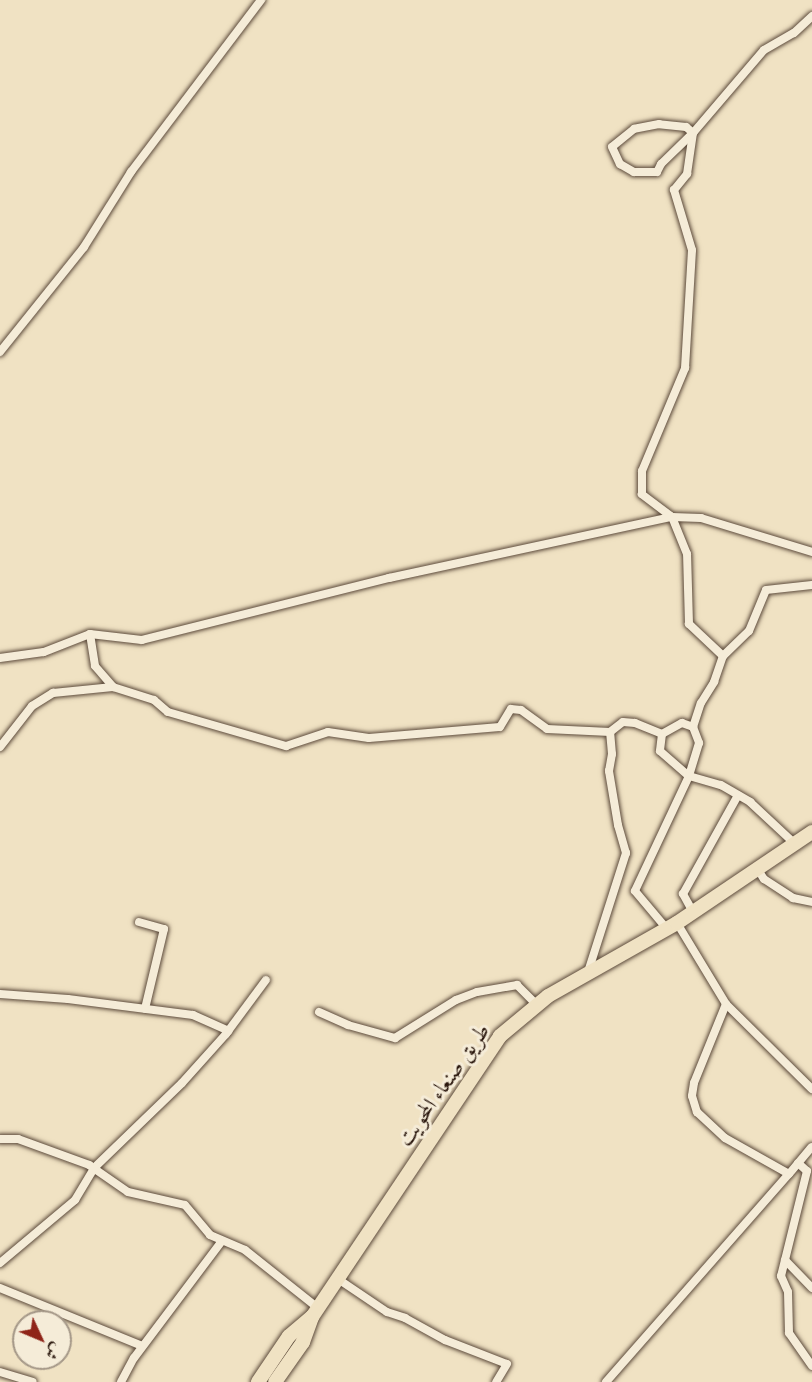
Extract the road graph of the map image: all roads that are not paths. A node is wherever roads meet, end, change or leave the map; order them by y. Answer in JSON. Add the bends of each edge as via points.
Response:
{"nodes":[{"id":1,"x":261,"y":0,"type":"edge"},
{"id":2,"x":812,"y":16,"type":"edge"},
{"id":3,"x":693,"y":134,"type":"junction"},
{"id":4,"x":0,"y":351,"type":"edge"},
{"id":5,"x":672,"y":517,"type":"junction"},
{"id":6,"x":812,"y":552,"type":"edge"},
{"id":7,"x":812,"y":585,"type":"edge"},
{"id":8,"x":90,"y":634,"type":"junction"},
{"id":9,"x":723,"y":656,"type":"junction"},
{"id":10,"x":0,"y":658,"type":"edge"},
{"id":11,"x":113,"y":687,"type":"junction"},
{"id":12,"x":693,"y":727,"type":"junction"},
{"id":13,"x":610,"y":732,"type":"junction"},
{"id":14,"x":662,"y":734,"type":"junction"},
{"id":15,"x":0,"y":747,"type":"edge"},
{"id":16,"x":689,"y":776,"type":"junction"},
{"id":17,"x":738,"y":795,"type":"junction"},
{"id":18,"x":812,"y":832,"type":"edge"},
{"id":19,"x":794,"y":843,"type":"junction"},
{"id":20,"x":757,"y":868,"type":"junction"},
{"id":21,"x":812,"y":902,"type":"edge"},
{"id":22,"x":693,"y":912,"type":"junction"},
{"id":23,"x":139,"y":922,"type":"dead end"},
{"id":24,"x":672,"y":926,"type":"junction"},
{"id":25,"x":588,"y":972,"type":"junction"},
{"id":26,"x":266,"y":980,"type":"dead end"},
{"id":27,"x":0,"y":994,"type":"edge"},
{"id":28,"x":726,"y":1004,"type":"junction"},
{"id":29,"x":537,"y":1005,"type":"junction"},
{"id":30,"x":145,"y":1009,"type":"junction"},
{"id":31,"x":319,"y":1012,"type":"dead end"},
{"id":32,"x":229,"y":1031,"type":"junction"},
{"id":33,"x":812,"y":1089,"type":"edge"},
{"id":34,"x":0,"y":1139,"type":"edge"},
{"id":35,"x":812,"y":1147,"type":"edge"},
{"id":36,"x":798,"y":1163,"type":"junction"},
{"id":37,"x":94,"y":1168,"type":"junction"},
{"id":38,"x":789,"y":1174,"type":"junction"},
{"id":39,"x":221,"y":1242,"type":"junction"},
{"id":40,"x":785,"y":1260,"type":"junction"},
{"id":41,"x":0,"y":1263,"type":"edge"},
{"id":42,"x":338,"y":1279,"type":"junction"},
{"id":43,"x":0,"y":1288,"type":"edge"},
{"id":44,"x":812,"y":1288,"type":"edge"},
{"id":45,"x":315,"y":1313,"type":"junction"},
{"id":46,"x":142,"y":1347,"type":"junction"},
{"id":47,"x":812,"y":1366,"type":"edge"},
{"id":48,"x":0,"y":1372,"type":"edge"},
{"id":49,"x":32,"y":1382,"type":"edge"},
{"id":50,"x":121,"y":1382,"type":"edge"},
{"id":51,"x":258,"y":1382,"type":"edge"},
{"id":52,"x":275,"y":1382,"type":"edge"},
{"id":53,"x":496,"y":1382,"type":"edge"},
{"id":54,"x":606,"y":1382,"type":"edge"}],
"edges":[{"from":1,"to":4,"type":"street","via":[[131,172],[84,247]]},
{"from":2,"to":3,"type":"street","via":[[794,33],[764,50]]},
{"from":3,"to":3,"type":"street","via":[[686,127],[659,124],[634,129],[612,147],[620,164],[634,172],[657,172]]},
{"from":3,"to":5,"type":"street","via":[[687,174],[674,190],[692,250],[686,368],[642,471],[642,494]]},
{"from":5,"to":6,"type":"street","via":[[701,518]]},
{"from":5,"to":8,"type":"street","via":[[389,578],[142,640]]},
{"from":5,"to":9,"type":"street","via":[[687,554],[689,624]]},
{"from":7,"to":9,"type":"street","via":[[766,590],[749,631]]},
{"from":8,"to":10,"type":"street","via":[[44,652]]},
{"from":8,"to":11,"type":"street","via":[[95,666]]},
{"from":9,"to":12,"type":"street"},
{"from":11,"to":13,"type":"street","via":[[154,699],[168,712],[286,746],[328,732],[369,738],[500,727],[511,709],[520,710],[546,729]]},
{"from":11,"to":15,"type":"street","via":[[53,693],[32,706]]},
{"from":12,"to":14,"type":"street","via":[[682,723]]},
{"from":12,"to":16,"type":"street","via":[[699,743]]},
{"from":13,"to":14,"type":"street","via":[[623,722]]},
{"from":13,"to":25,"type":"street","via":[[609,771],[626,853]]},
{"from":14,"to":16,"type":"street","via":[[660,751]]},
{"from":16,"to":17,"type":"street","via":[[721,785]]},
{"from":16,"to":24,"type":"street","via":[[635,891]]},
{"from":17,"to":19,"type":"street"},
{"from":17,"to":22,"type":"street","via":[[684,894]]},
{"from":18,"to":19,"type":"main road","name":"طريق صنعاء المحويت"},
{"from":19,"to":20,"type":"main road","name":"طريق صنعاء المحويت"},
{"from":20,"to":21,"type":"street","via":[[764,879],[793,898]]},
{"from":20,"to":22,"type":"main road","name":"طريق صنعاء المحويت"},
{"from":22,"to":24,"type":"main road","name":"طريق صنعاء المحويت"},
{"from":23,"to":30,"type":"street","via":[[164,929]]},
{"from":24,"to":25,"type":"main road","name":"طريق صنعاء المحويت"},
{"from":24,"to":28,"type":"street"},
{"from":25,"to":29,"type":"main road","name":"طريق صنعاء المحويت"},
{"from":26,"to":32,"type":"street"},
{"from":27,"to":30,"type":"street"},
{"from":28,"to":33,"type":"street"},
{"from":28,"to":38,"type":"street","via":[[694,1083],[692,1096],[697,1112],[724,1138]]},
{"from":29,"to":31,"type":"street","via":[[517,985],[477,992],[456,1000],[395,1038]]},
{"from":29,"to":42,"type":"main road","name":"طريق صنعاء المحويت","via":[[500,1036]]},
{"from":30,"to":32,"type":"street","via":[[193,1015]]},
{"from":32,"to":37,"type":"street","via":[[182,1083]]},
{"from":34,"to":37,"type":"street","via":[[18,1139]]},
{"from":35,"to":36,"type":"street"},
{"from":36,"to":38,"type":"street"},
{"from":36,"to":40,"type":"street","via":[[807,1171]]},
{"from":37,"to":39,"type":"street","via":[[123,1190],[185,1205],[205,1230]]},
{"from":37,"to":41,"type":"street","via":[[75,1200]]},
{"from":38,"to":54,"type":"street"},
{"from":39,"to":45,"type":"street","via":[[250,1254]]},
{"from":39,"to":46,"type":"street"},
{"from":40,"to":44,"type":"street"},
{"from":40,"to":47,"type":"street","via":[[781,1276],[788,1292],[789,1334]]},
{"from":42,"to":45,"type":"main road","name":"طريق صنعاء المحويت"},
{"from":42,"to":53,"type":"street","via":[[387,1312],[507,1364]]},
{"from":43,"to":46,"type":"street"},
{"from":45,"to":51,"type":"main road","name":"طريق صنعاء المحويت","via":[[289,1336]]},
{"from":45,"to":52,"type":"main road","name":"طريق صنعاء المحويت","via":[[303,1342]]},
{"from":46,"to":50,"type":"street"},
{"from":48,"to":49,"type":"street"}]}
